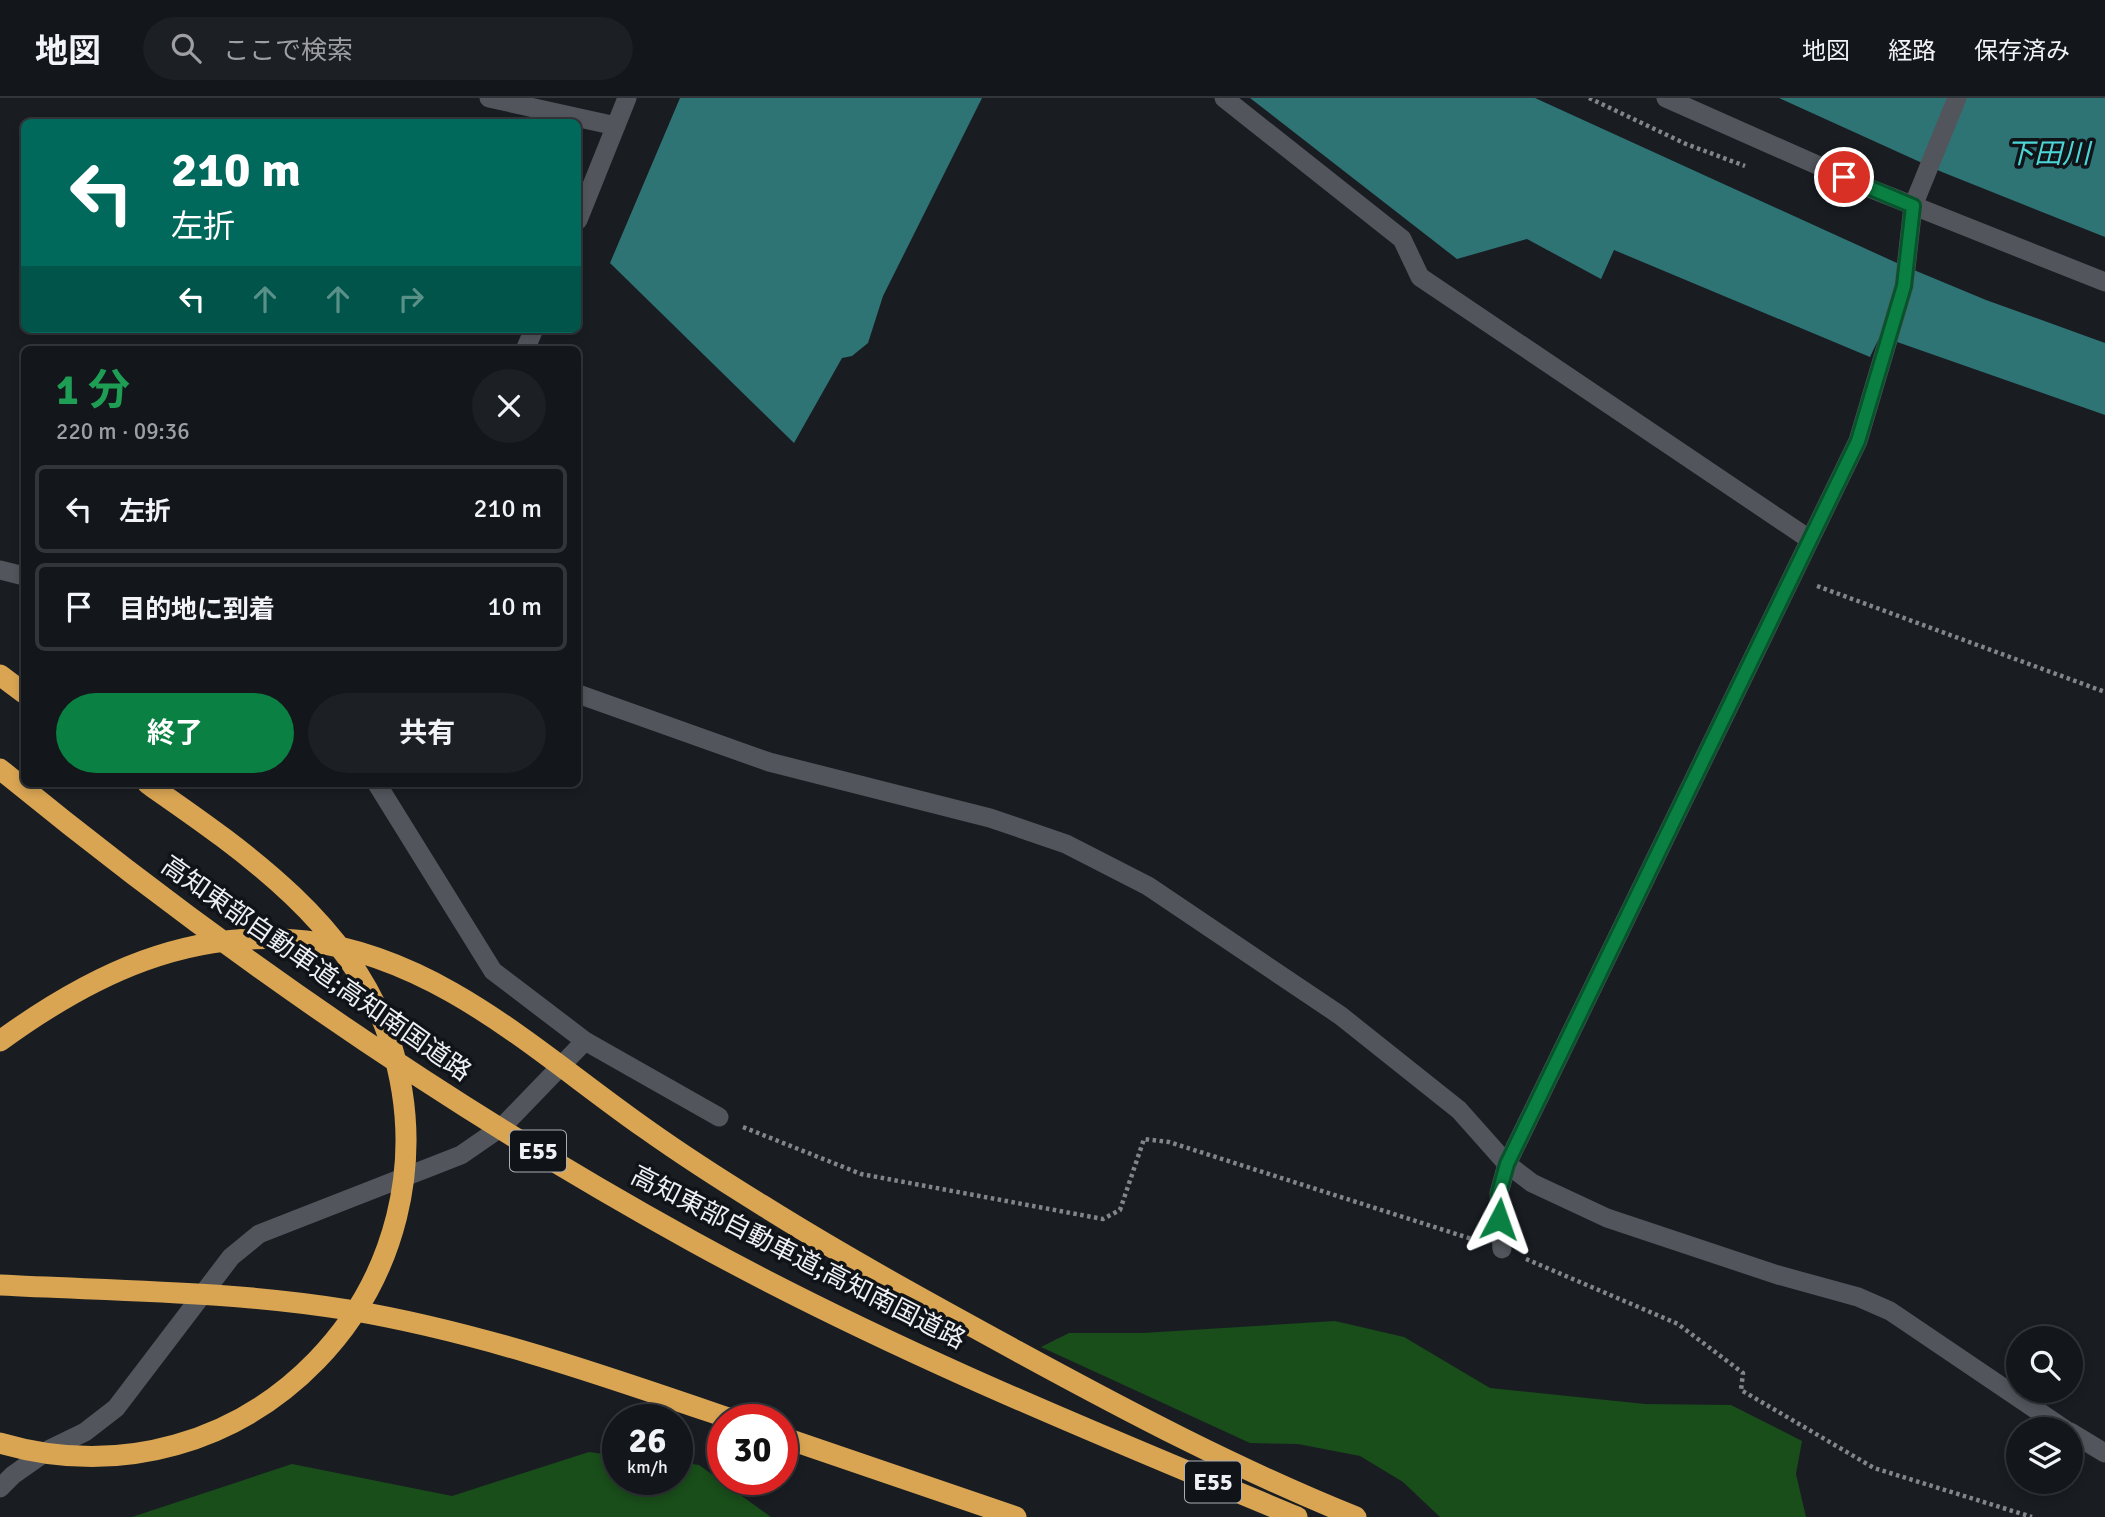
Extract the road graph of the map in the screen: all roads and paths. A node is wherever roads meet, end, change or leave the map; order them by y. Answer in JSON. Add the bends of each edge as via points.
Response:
{"nodes":[{"id":1,"x":489,"y":98,"type":"edge"},
{"id":2,"x":627,"y":98,"type":"edge"},
{"id":3,"x":1224,"y":98,"type":"edge"},
{"id":4,"x":1666,"y":98,"type":"edge"},
{"id":5,"x":1957,"y":98,"type":"edge"},
{"id":6,"x":615,"y":126,"type":"junction"},
{"id":7,"x":1915,"y":200,"type":"junction"},
{"id":8,"x":581,"y":212,"type":"edge"},
{"id":9,"x":2105,"y":282,"type":"edge"},
{"id":10,"x":1809,"y":539,"type":"junction"},
{"id":11,"x":0,"y":570,"type":"edge"},
{"id":12,"x":21,"y":575,"type":"edge"},
{"id":13,"x":1790,"y":576,"type":"junction"},
{"id":14,"x":0,"y":675,"type":"edge"},
{"id":15,"x":21,"y":691,"type":"edge"},
{"id":16,"x":2105,"y":692,"type":"edge"},
{"id":17,"x":581,"y":695,"type":"edge"},
{"id":18,"x":0,"y":769,"type":"edge"},
{"id":19,"x":21,"y":786,"type":"edge"},
{"id":20,"x":22,"y":787,"type":"edge"},
{"id":21,"x":152,"y":787,"type":"edge"},
{"id":22,"x":379,"y":787,"type":"edge"},
{"id":23,"x":0,"y":1041,"type":"edge"},
{"id":24,"x":585,"y":1041,"type":"junction"},
{"id":25,"x":719,"y":1117,"type":"joint"},
{"id":26,"x":1507,"y":1164,"type":"junction"},
{"id":27,"x":1503,"y":1249,"type":"junction"},
{"id":28,"x":0,"y":1285,"type":"edge"},
{"id":29,"x":707,"y":1411,"type":"edge"},
{"id":30,"x":2047,"y":1417,"type":"edge"},
{"id":31,"x":2083,"y":1440,"type":"edge"},
{"id":32,"x":798,"y":1442,"type":"edge"},
{"id":33,"x":0,"y":1443,"type":"edge"},
{"id":34,"x":2105,"y":1453,"type":"edge"},
{"id":35,"x":0,"y":1488,"type":"edge"},
{"id":36,"x":1016,"y":1517,"type":"edge"},
{"id":37,"x":1297,"y":1517,"type":"edge"},
{"id":38,"x":1356,"y":1517,"type":"edge"},
{"id":39,"x":2032,"y":1517,"type":"edge"}],
"edges":[{"from":1,"to":6,"type":"street"},
{"from":2,"to":6,"type":"street"},
{"from":3,"to":10,"type":"street","via":[[1402,239],[1420,277]]},
{"from":4,"to":7,"type":"street"},
{"from":5,"to":7,"type":"street"},
{"from":6,"to":8,"type":"street"},
{"from":7,"to":9,"type":"street"},
{"from":7,"to":10,"type":"street","via":[[1904,286],[1858,441]]},
{"from":10,"to":13,"type":"street"},
{"from":11,"to":12,"type":"street"},
{"from":13,"to":16,"type":"path"},
{"from":13,"to":26,"type":"street"},
{"from":14,"to":15,"type":"highway"},
{"from":17,"to":26,"type":"street","via":[[769,762],[990,818],[1066,844],[1148,886],[1341,1016],[1459,1110]]},
{"from":18,"to":19,"type":"highway","name":"高知東部自動車道;高知南国道路","number":"E55"},
{"from":20,"to":37,"type":"highway","name":"高知東部自動車道;高知南国道路","number":"E55","via":[[107,857],[278,983],[479,1116],[692,1241],[837,1316],[1128,1447]]},
{"from":21,"to":33,"type":"highway","via":[[267,873],[317,920],[348,960],[374,1003],[390,1042],[405,1141],[402,1194],[368,1291],[340,1336],[304,1376],[262,1407],[214,1432],[158,1449],[101,1456],[60,1455]]},
{"from":22,"to":24,"type":"street","via":[[494,971]]},
{"from":23,"to":38,"type":"highway","via":[[92,984],[183,946],[249,937],[308,941],[366,953],[417,973],[473,1004],[646,1129],[762,1206],[894,1284],[1140,1418]]},
{"from":24,"to":25,"type":"street"},
{"from":24,"to":35,"type":"street","via":[[503,1126],[461,1155],[259,1234],[231,1257],[116,1408],[85,1432],[50,1449]]},
{"from":25,"to":27,"type":"path","via":[[861,1174],[1104,1219],[1120,1210],[1144,1139],[1169,1142]]},
{"from":26,"to":27,"type":"street","via":[[1499,1193]]},
{"from":26,"to":30,"type":"street","via":[[1532,1183],[1598,1214],[1890,1311]]},
{"from":27,"to":39,"type":"path","via":[[1678,1324],[1743,1373],[1741,1390],[1874,1468]]},
{"from":28,"to":29,"type":"highway","via":[[265,1300],[348,1310],[514,1348]]},
{"from":31,"to":34,"type":"street"},
{"from":32,"to":36,"type":"highway"}]}
